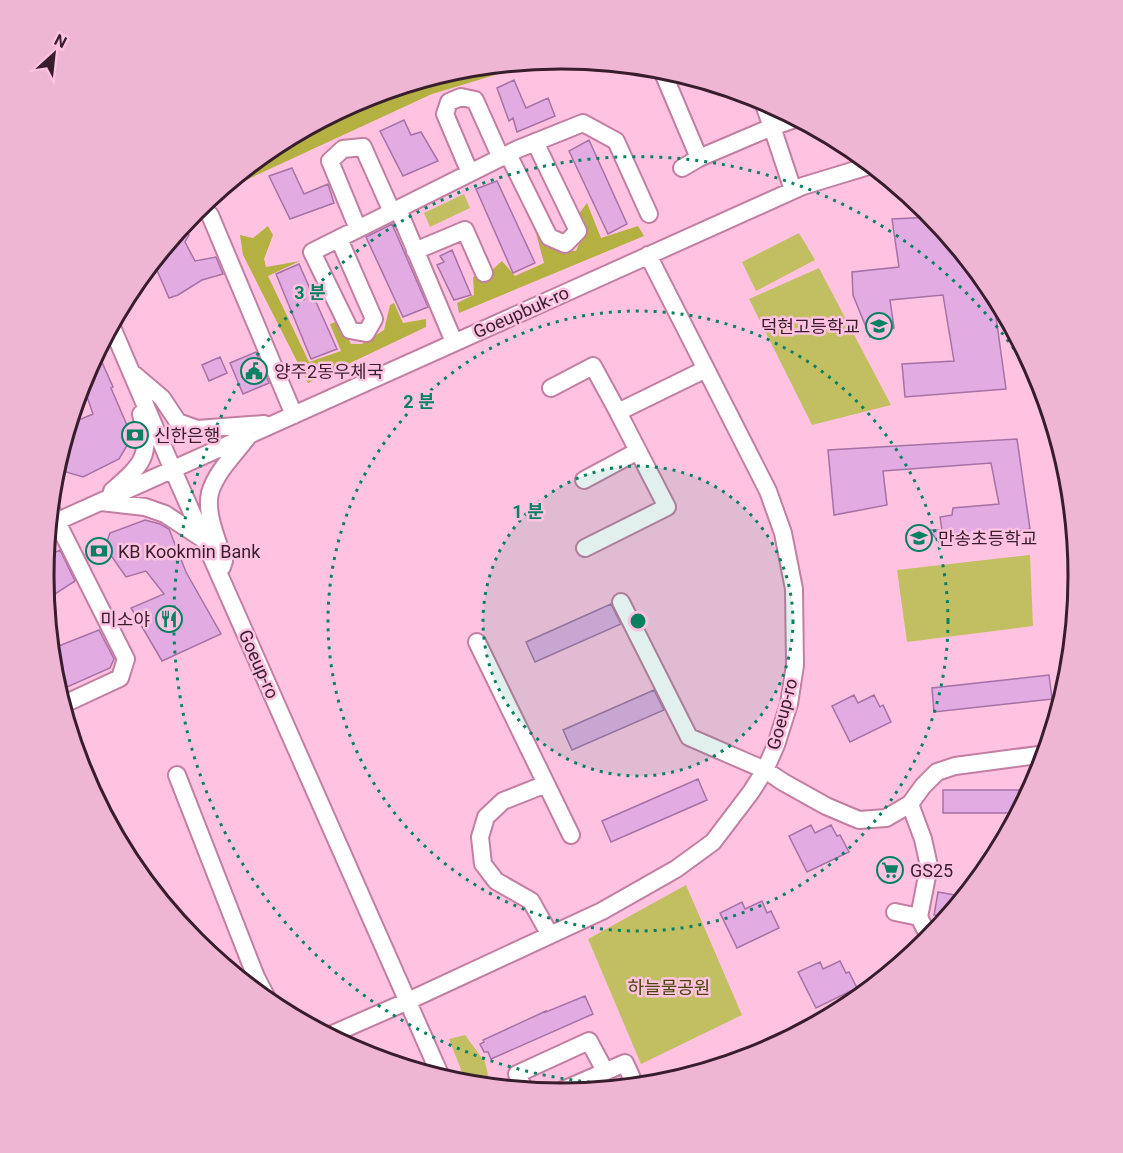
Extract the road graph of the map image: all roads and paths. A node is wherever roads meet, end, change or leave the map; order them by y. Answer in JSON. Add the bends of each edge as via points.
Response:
{"nodes":[{"id":1,"x":666,"y":80,"type":"edge"},
{"id":2,"x":767,"y":113,"type":"edge"},
{"id":3,"x":787,"y":122,"type":"edge"},
{"id":4,"x":772,"y":127,"type":"junction"},
{"id":5,"x":535,"y":142,"type":"junction"},
{"id":6,"x":505,"y":155,"type":"junction"},
{"id":7,"x":699,"y":158,"type":"junction"},
{"id":8,"x":682,"y":168,"type":"dead end"},
{"id":9,"x":862,"y":168,"type":"edge"},
{"id":10,"x":470,"y":173,"type":"junction"},
{"id":11,"x":794,"y":190,"type":"junction"},
{"id":12,"x":395,"y":211,"type":"junction"},
{"id":13,"x":649,"y":214,"type":"dead end"},
{"id":14,"x":210,"y":215,"type":"dead end"},
{"id":15,"x":358,"y":229,"type":"junction"},
{"id":16,"x":339,"y":239,"type":"junction"},
{"id":17,"x":415,"y":251,"type":"junction"},
{"id":18,"x":648,"y":255,"type":"junction"},
{"id":19,"x":484,"y":273,"type":"dead end"},
{"id":20,"x":115,"y":335,"type":"edge"},
{"id":21,"x":454,"y":342,"type":"junction"},
{"id":22,"x":128,"y":364,"type":"junction"},
{"id":23,"x":706,"y":369,"type":"junction"},
{"id":24,"x":550,"y":388,"type":"dead end"},
{"id":25,"x":618,"y":412,"type":"junction"},
{"id":26,"x":294,"y":415,"type":"junction"},
{"id":27,"x":276,"y":423,"type":"junction"},
{"id":28,"x":250,"y":435,"type":"junction"},
{"id":29,"x":638,"y":451,"type":"junction"},
{"id":30,"x":173,"y":470,"type":"junction"},
{"id":31,"x":584,"y":480,"type":"dead end"},
{"id":32,"x":100,"y":502,"type":"junction"},
{"id":33,"x":57,"y":516,"type":"edge"},
{"id":34,"x":56,"y":527,"type":"edge"},
{"id":35,"x":203,"y":539,"type":"junction"},
{"id":36,"x":585,"y":548,"type":"dead end"},
{"id":37,"x":220,"y":576,"type":"junction"},
{"id":38,"x":621,"y":602,"type":"dead end"},
{"id":39,"x":477,"y":642,"type":"dead end"},
{"id":40,"x":70,"y":701,"type":"edge"},
{"id":41,"x":1036,"y":755,"type":"edge"},
{"id":42,"x":765,"y":770,"type":"junction"},
{"id":43,"x":177,"y":775,"type":"dead end"},
{"id":44,"x":546,"y":784,"type":"junction"},
{"id":45,"x":910,"y":804,"type":"junction"},
{"id":46,"x":571,"y":836,"type":"dead end"},
{"id":47,"x":895,"y":912,"type":"dead end"},
{"id":48,"x":919,"y":917,"type":"junction"},
{"id":49,"x":925,"y":930,"type":"edge"},
{"id":50,"x":550,"y":935,"type":"junction"},
{"id":51,"x":250,"y":976,"type":"edge"},
{"id":52,"x":408,"y":1001,"type":"junction"},
{"id":53,"x":337,"y":1032,"type":"edge"},
{"id":54,"x":437,"y":1069,"type":"edge"},
{"id":55,"x":604,"y":1071,"type":"junction"},
{"id":56,"x":632,"y":1079,"type":"edge"},
{"id":57,"x":521,"y":1082,"type":"edge"},
{"id":58,"x":577,"y":1084,"type":"edge"}],
"edges":[{"from":1,"to":7,"type":"street"},
{"from":2,"to":4,"type":"street"},
{"from":3,"to":4,"type":"street"},
{"from":4,"to":7,"type":"street"},
{"from":4,"to":11,"type":"street"},
{"from":5,"to":6,"type":"street"},
{"from":5,"to":6,"type":"street","via":[[578,231],[565,244],[549,237]]},
{"from":5,"to":13,"type":"street","via":[[583,123],[616,141]]},
{"from":6,"to":10,"type":"street"},
{"from":6,"to":10,"type":"street","via":[[475,100],[461,98],[449,102],[445,114]]},
{"from":7,"to":8,"type":"street"},
{"from":9,"to":11,"type":"street","name":"Goeupbuk-ro"},
{"from":10,"to":12,"type":"street"},
{"from":11,"to":18,"type":"street","name":"Goeupbuk-ro"},
{"from":12,"to":15,"type":"street"},
{"from":12,"to":15,"type":"street","via":[[363,147],[342,149],[330,161]]},
{"from":12,"to":17,"type":"street"},
{"from":14,"to":26,"type":"street"},
{"from":15,"to":16,"type":"street"},
{"from":16,"to":16,"type":"street","via":[[312,252],[350,330],[366,333],[374,318]]},
{"from":17,"to":19,"type":"street","via":[[465,230]]},
{"from":17,"to":21,"type":"street"},
{"from":18,"to":21,"type":"street","name":"Goeupbuk-ro"},
{"from":18,"to":23,"type":"street","name":"Goeup-ro"},
{"from":20,"to":22,"type":"street","name":"Goeup-ro"},
{"from":21,"to":26,"type":"street","name":"Goeupbuk-ro"},
{"from":22,"to":27,"type":"street","via":[[162,398],[178,422],[197,429]]},
{"from":22,"to":30,"type":"street","name":"Goeup-ro"},
{"from":22,"to":32,"type":"street","via":[[145,431],[145,455],[135,471]]},
{"from":23,"to":25,"type":"street"},
{"from":23,"to":42,"type":"street","name":"Goeup-ro","via":[[768,491],[783,533],[794,589],[794,675],[789,704]]},
{"from":24,"to":25,"type":"street","via":[[593,366]]},
{"from":25,"to":29,"type":"street"},
{"from":26,"to":27,"type":"street","name":"Goeupbuk-ro"},
{"from":27,"to":28,"type":"street","name":"Goeupbuk-ro"},
{"from":28,"to":30,"type":"street","name":"Goeupbuk-ro"},
{"from":28,"to":37,"type":"street","via":[[219,473],[210,494],[211,516],[224,561]]},
{"from":29,"to":31,"type":"street"},
{"from":29,"to":36,"type":"street","via":[[668,507]]},
{"from":30,"to":32,"type":"street","name":"Goeupbuk-ro"},
{"from":30,"to":35,"type":"street","name":"Goeup-ro"},
{"from":32,"to":33,"type":"street","name":"Goeupbuk-ro"},
{"from":32,"to":35,"type":"street","via":[[145,507],[165,514]]},
{"from":34,"to":40,"type":"street","via":[[126,659],[120,678]]},
{"from":35,"to":37,"type":"street","name":"Goeup-ro"},
{"from":37,"to":52,"type":"street","name":"Goeup-ro"},
{"from":38,"to":42,"type":"street","via":[[689,737]]},
{"from":39,"to":44,"type":"street"},
{"from":41,"to":45,"type":"street","via":[[937,772]]},
{"from":42,"to":45,"type":"street","via":[[859,820],[886,818]]},
{"from":42,"to":50,"type":"street","name":"Goeup-ro","via":[[713,842],[676,869]]},
{"from":43,"to":51,"type":"street"},
{"from":44,"to":46,"type":"street"},
{"from":44,"to":50,"type":"street","via":[[503,801],[486,817],[480,837],[483,864],[496,881],[531,901]]},
{"from":45,"to":48,"type":"street","via":[[929,866]]},
{"from":47,"to":48,"type":"street"},
{"from":48,"to":49,"type":"street"},
{"from":50,"to":52,"type":"street","name":"Goeup-ro"},
{"from":52,"to":53,"type":"street","name":"Goeup-ro"},
{"from":52,"to":54,"type":"street","name":"Goeup-ro"},
{"from":55,"to":56,"type":"street","via":[[625,1063]]},
{"from":55,"to":57,"type":"street","via":[[589,1041],[517,1074]]},
{"from":55,"to":58,"type":"street"}]}
